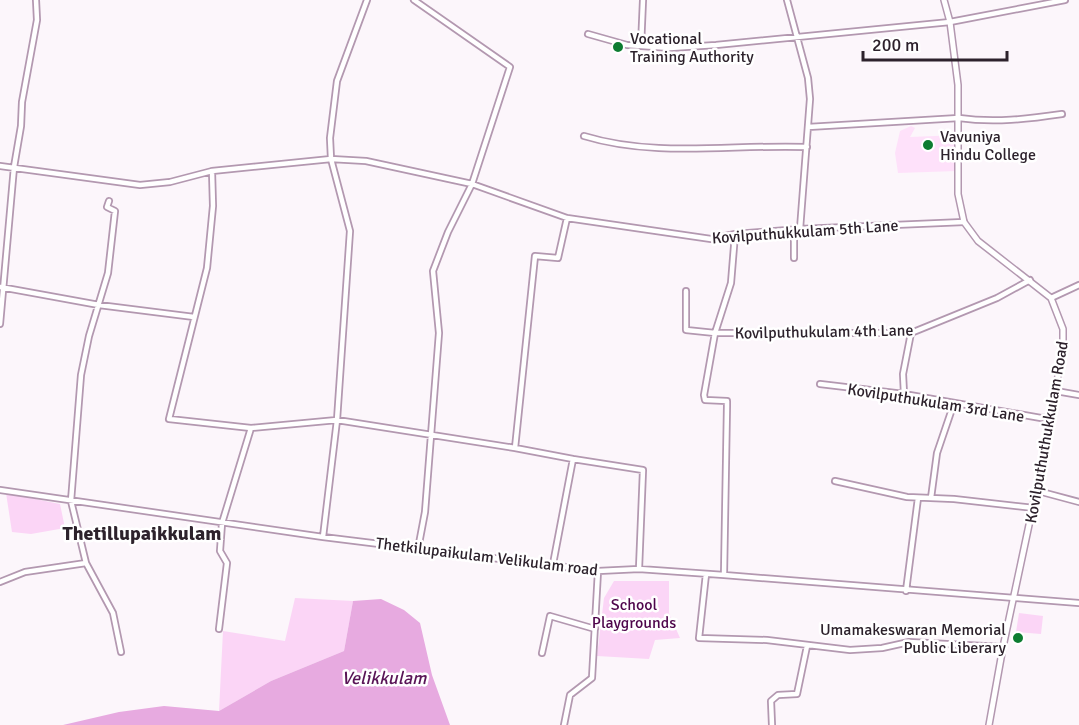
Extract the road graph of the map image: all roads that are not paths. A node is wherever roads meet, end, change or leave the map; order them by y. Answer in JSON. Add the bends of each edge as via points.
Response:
{"nodes":[{"id":1,"x":36,"y":0,"type":"edge"},
{"id":2,"x":367,"y":0,"type":"edge"},
{"id":3,"x":414,"y":0,"type":"edge"},
{"id":4,"x":643,"y":0,"type":"edge"},
{"id":5,"x":787,"y":0,"type":"edge"},
{"id":6,"x":944,"y":0,"type":"edge"},
{"id":7,"x":1065,"y":0,"type":"edge"},
{"id":8,"x":950,"y":22,"type":"junction"},
{"id":9,"x":588,"y":34,"type":"dead end"},
{"id":10,"x":797,"y":38,"type":"junction"},
{"id":11,"x":640,"y":46,"type":"junction"},
{"id":12,"x":1062,"y":114,"type":"dead end"},
{"id":13,"x":959,"y":118,"type":"junction"},
{"id":14,"x":808,"y":127,"type":"junction"},
{"id":15,"x":584,"y":136,"type":"dead end"},
{"id":16,"x":807,"y":147,"type":"junction"},
{"id":17,"x":331,"y":159,"type":"junction"},
{"id":18,"x":0,"y":166,"type":"edge"},
{"id":19,"x":14,"y":167,"type":"junction"},
{"id":20,"x":212,"y":171,"type":"junction"},
{"id":21,"x":472,"y":184,"type":"junction"},
{"id":22,"x":109,"y":201,"type":"dead end"},
{"id":23,"x":567,"y":218,"type":"junction"},
{"id":24,"x":964,"y":222,"type":"junction"},
{"id":25,"x":797,"y":230,"type":"junction"},
{"id":26,"x":735,"y":234,"type":"junction"},
{"id":27,"x":794,"y":258,"type":"dead end"},
{"id":28,"x":1030,"y":280,"type":"junction"},
{"id":29,"x":1079,"y":285,"type":"edge"},
{"id":30,"x":2,"y":287,"type":"edge"},
{"id":31,"x":686,"y":291,"type":"dead end"},
{"id":32,"x":1051,"y":298,"type":"junction"},
{"id":33,"x":99,"y":304,"type":"junction"},
{"id":34,"x":194,"y":317,"type":"junction"},
{"id":35,"x":0,"y":324,"type":"edge"},
{"id":36,"x":715,"y":333,"type":"junction"},
{"id":37,"x":912,"y":333,"type":"junction"},
{"id":38,"x":820,"y":384,"type":"dead end"},
{"id":39,"x":1056,"y":390,"type":"junction"},
{"id":40,"x":904,"y":394,"type":"junction"},
{"id":41,"x":1079,"y":395,"type":"edge"},
{"id":42,"x":954,"y":403,"type":"junction"},
{"id":43,"x":1052,"y":417,"type":"junction"},
{"id":44,"x":337,"y":420,"type":"junction"},
{"id":45,"x":251,"y":428,"type":"junction"},
{"id":46,"x":430,"y":434,"type":"junction"},
{"id":47,"x":515,"y":448,"type":"junction"},
{"id":48,"x":573,"y":459,"type":"junction"},
{"id":49,"x":835,"y":481,"type":"dead end"},
{"id":50,"x":0,"y":490,"type":"edge"},
{"id":51,"x":1038,"y":491,"type":"junction"},
{"id":52,"x":918,"y":498,"type":"junction"},
{"id":53,"x":931,"y":498,"type":"junction"},
{"id":54,"x":71,"y":501,"type":"junction"},
{"id":55,"x":1079,"y":502,"type":"edge"},
{"id":56,"x":1034,"y":508,"type":"junction"},
{"id":57,"x":222,"y":523,"type":"junction"},
{"id":58,"x":323,"y":537,"type":"junction"},
{"id":59,"x":418,"y":549,"type":"junction"},
{"id":60,"x":86,"y":563,"type":"junction"},
{"id":61,"x":553,"y":564,"type":"junction"},
{"id":62,"x":639,"y":569,"type":"junction"},
{"id":63,"x":598,"y":571,"type":"junction"},
{"id":64,"x":706,"y":574,"type":"junction"},
{"id":65,"x":724,"y":574,"type":"junction"},
{"id":66,"x":0,"y":582,"type":"edge"},
{"id":67,"x":906,"y":591,"type":"junction"},
{"id":68,"x":1013,"y":598,"type":"junction"},
{"id":69,"x":1079,"y":603,"type":"edge"},
{"id":70,"x":219,"y":629,"type":"dead end"},
{"id":71,"x":595,"y":629,"type":"junction"},
{"id":72,"x":807,"y":646,"type":"junction"},
{"id":73,"x":1003,"y":647,"type":"junction"},
{"id":74,"x":121,"y":652,"type":"dead end"},
{"id":75,"x":542,"y":653,"type":"dead end"},
{"id":76,"x":564,"y":725,"type":"edge"},
{"id":77,"x":772,"y":725,"type":"edge"},
{"id":78,"x":989,"y":725,"type":"edge"}],
"edges":[{"from":1,"to":19,"type":"street","via":[[37,20]]},
{"from":2,"to":17,"type":"street","via":[[337,81]]},
{"from":3,"to":21,"type":"street","via":[[510,67]]},
{"from":4,"to":11,"type":"street"},
{"from":5,"to":10,"type":"street"},
{"from":6,"to":8,"type":"street","name":"Kovilputhuthukkulam Road"},
{"from":7,"to":8,"type":"street"},
{"from":8,"to":10,"type":"street"},
{"from":8,"to":13,"type":"street","name":"Kovilputhuthukkulam Road"},
{"from":9,"to":11,"type":"street"},
{"from":10,"to":11,"type":"street","via":[[670,48]]},
{"from":10,"to":14,"type":"street","via":[[808,78]]},
{"from":12,"to":13,"type":"street","via":[[1009,121]]},
{"from":13,"to":14,"type":"street"},
{"from":13,"to":24,"type":"street","name":"Kovilputhuthukkulam Road","via":[[958,194]]},
{"from":14,"to":16,"type":"street"},
{"from":15,"to":16,"type":"street","via":[[611,144],[678,148]]},
{"from":16,"to":25,"type":"street"},
{"from":17,"to":20,"type":"street","name":"Kovilputhukkulam 5th Lane"},
{"from":17,"to":21,"type":"street","name":"Kovilputhukkulam 5th Lane","via":[[366,161]]},
{"from":17,"to":44,"type":"street","via":[[350,231]]},
{"from":18,"to":19,"type":"street","name":"Kovilputhukkulam 5th Lane"},
{"from":19,"to":20,"type":"street","name":"Kovilputhukkulam 5th Lane","via":[[140,185]]},
{"from":19,"to":30,"type":"street"},
{"from":20,"to":34,"type":"street","via":[[207,268]]},
{"from":21,"to":23,"type":"street","name":"Kovilputhukkulam 5th Lane"},
{"from":21,"to":46,"type":"street","via":[[448,232],[434,272],[439,333]]},
{"from":22,"to":33,"type":"street","via":[[107,207],[115,211],[113,238]]},
{"from":23,"to":26,"type":"street","name":"Kovilputhukkulam 5th Lane","via":[[711,239]]},
{"from":23,"to":47,"type":"street","via":[[558,258],[536,256]]},
{"from":24,"to":25,"type":"street","name":"Kovilputhukkulam 5th Lane"},
{"from":24,"to":28,"type":"street","name":"Kovilputhuthukkulam Road","via":[[978,241]]},
{"from":25,"to":26,"type":"street","name":"Kovilputhukkulam 5th Lane"},
{"from":25,"to":27,"type":"street"},
{"from":26,"to":36,"type":"street","via":[[731,283]]},
{"from":28,"to":32,"type":"street","name":"Kovilputhuthukkulam Road"},
{"from":28,"to":37,"type":"street","name":"Kovilputhukulam 4th Lane"},
{"from":29,"to":32,"type":"street"},
{"from":30,"to":33,"type":"street"},
{"from":30,"to":35,"type":"street"},
{"from":31,"to":36,"type":"street","name":"Kovilputhukulam 4th Lane","via":[[686,330]]},
{"from":32,"to":39,"type":"street","name":"Kovilputhuthukkulam Road","via":[[1063,329]]},
{"from":33,"to":34,"type":"street"},
{"from":33,"to":54,"type":"street","via":[[81,375]]},
{"from":34,"to":45,"type":"street","via":[[169,419]]},
{"from":36,"to":37,"type":"street","name":"Kovilputhukulam 4th Lane"},
{"from":36,"to":65,"type":"street","via":[[704,395],[705,400],[727,401]]},
{"from":37,"to":40,"type":"street","via":[[903,374]]},
{"from":38,"to":40,"type":"street","name":"Kovilputhukulam 3rd Lane"},
{"from":39,"to":41,"type":"street"},
{"from":39,"to":43,"type":"street","name":"Kovilputhuthukkulam Road"},
{"from":40,"to":42,"type":"street","name":"Kovilputhukulam 3rd Lane"},
{"from":42,"to":43,"type":"street","name":"Kovilputhukulam 3rd Lane"},
{"from":42,"to":53,"type":"street","via":[[937,453]]},
{"from":43,"to":51,"type":"street","name":"Kovilputhuthukkulam Road"},
{"from":44,"to":45,"type":"street"},
{"from":44,"to":46,"type":"street"},
{"from":44,"to":58,"type":"street"},
{"from":45,"to":57,"type":"street"},
{"from":46,"to":47,"type":"street"},
{"from":46,"to":59,"type":"street","via":[[425,512]]},
{"from":47,"to":48,"type":"street"},
{"from":48,"to":61,"type":"street"},
{"from":48,"to":62,"type":"street","via":[[643,470]]},
{"from":49,"to":52,"type":"street"},
{"from":50,"to":54,"type":"street","name":"Thetkilupaikulam Velikulam road"},
{"from":51,"to":55,"type":"street"},
{"from":51,"to":56,"type":"street","name":"Kovilputhuthukkulam Road"},
{"from":52,"to":53,"type":"street"},
{"from":52,"to":67,"type":"street"},
{"from":53,"to":56,"type":"street"},
{"from":54,"to":57,"type":"street","name":"Thetkilupaikulam Velikulam road"},
{"from":54,"to":60,"type":"street"},
{"from":56,"to":68,"type":"street","name":"Kovilputhuthukkulam Road"},
{"from":57,"to":58,"type":"street","name":"Thetkilupaikulam Velikulam road"},
{"from":57,"to":70,"type":"street","via":[[220,551],[227,563]]},
{"from":58,"to":59,"type":"street","name":"Thetkilupaikulam Velikulam road"},
{"from":59,"to":61,"type":"street","name":"Thetkilupaikulam Velikulam road"},
{"from":60,"to":66,"type":"street","via":[[25,572]]},
{"from":60,"to":74,"type":"street","via":[[114,613]]},
{"from":61,"to":63,"type":"street","name":"Thetkilupaikulam Velikulam road"},
{"from":62,"to":63,"type":"street","name":"Thetkilupaikulam Velikulam road"},
{"from":62,"to":64,"type":"street","name":"Thetkilupaikulam Velikulam road"},
{"from":63,"to":71,"type":"street"},
{"from":64,"to":65,"type":"street","name":"Thetkilupaikulam Velikulam road"},
{"from":64,"to":72,"type":"street","via":[[699,638],[768,640]]},
{"from":65,"to":67,"type":"street","name":"Thetkilupaikulam Velikulam road"},
{"from":67,"to":68,"type":"street","name":"Thetkilupaikulam Velikulam road"},
{"from":68,"to":69,"type":"street","name":"Thetkilupaikulam Velikulam road"},
{"from":68,"to":73,"type":"street","name":"Kovilputhuthukkulam Road"},
{"from":71,"to":75,"type":"street","via":[[550,616]]},
{"from":71,"to":76,"type":"street","via":[[592,678],[570,695]]},
{"from":72,"to":73,"type":"street","via":[[850,650],[909,642]]},
{"from":72,"to":77,"type":"street","via":[[797,694],[778,695],[771,701]]},
{"from":73,"to":78,"type":"street","name":"Kovilputhuthukkulam Road"}]}
